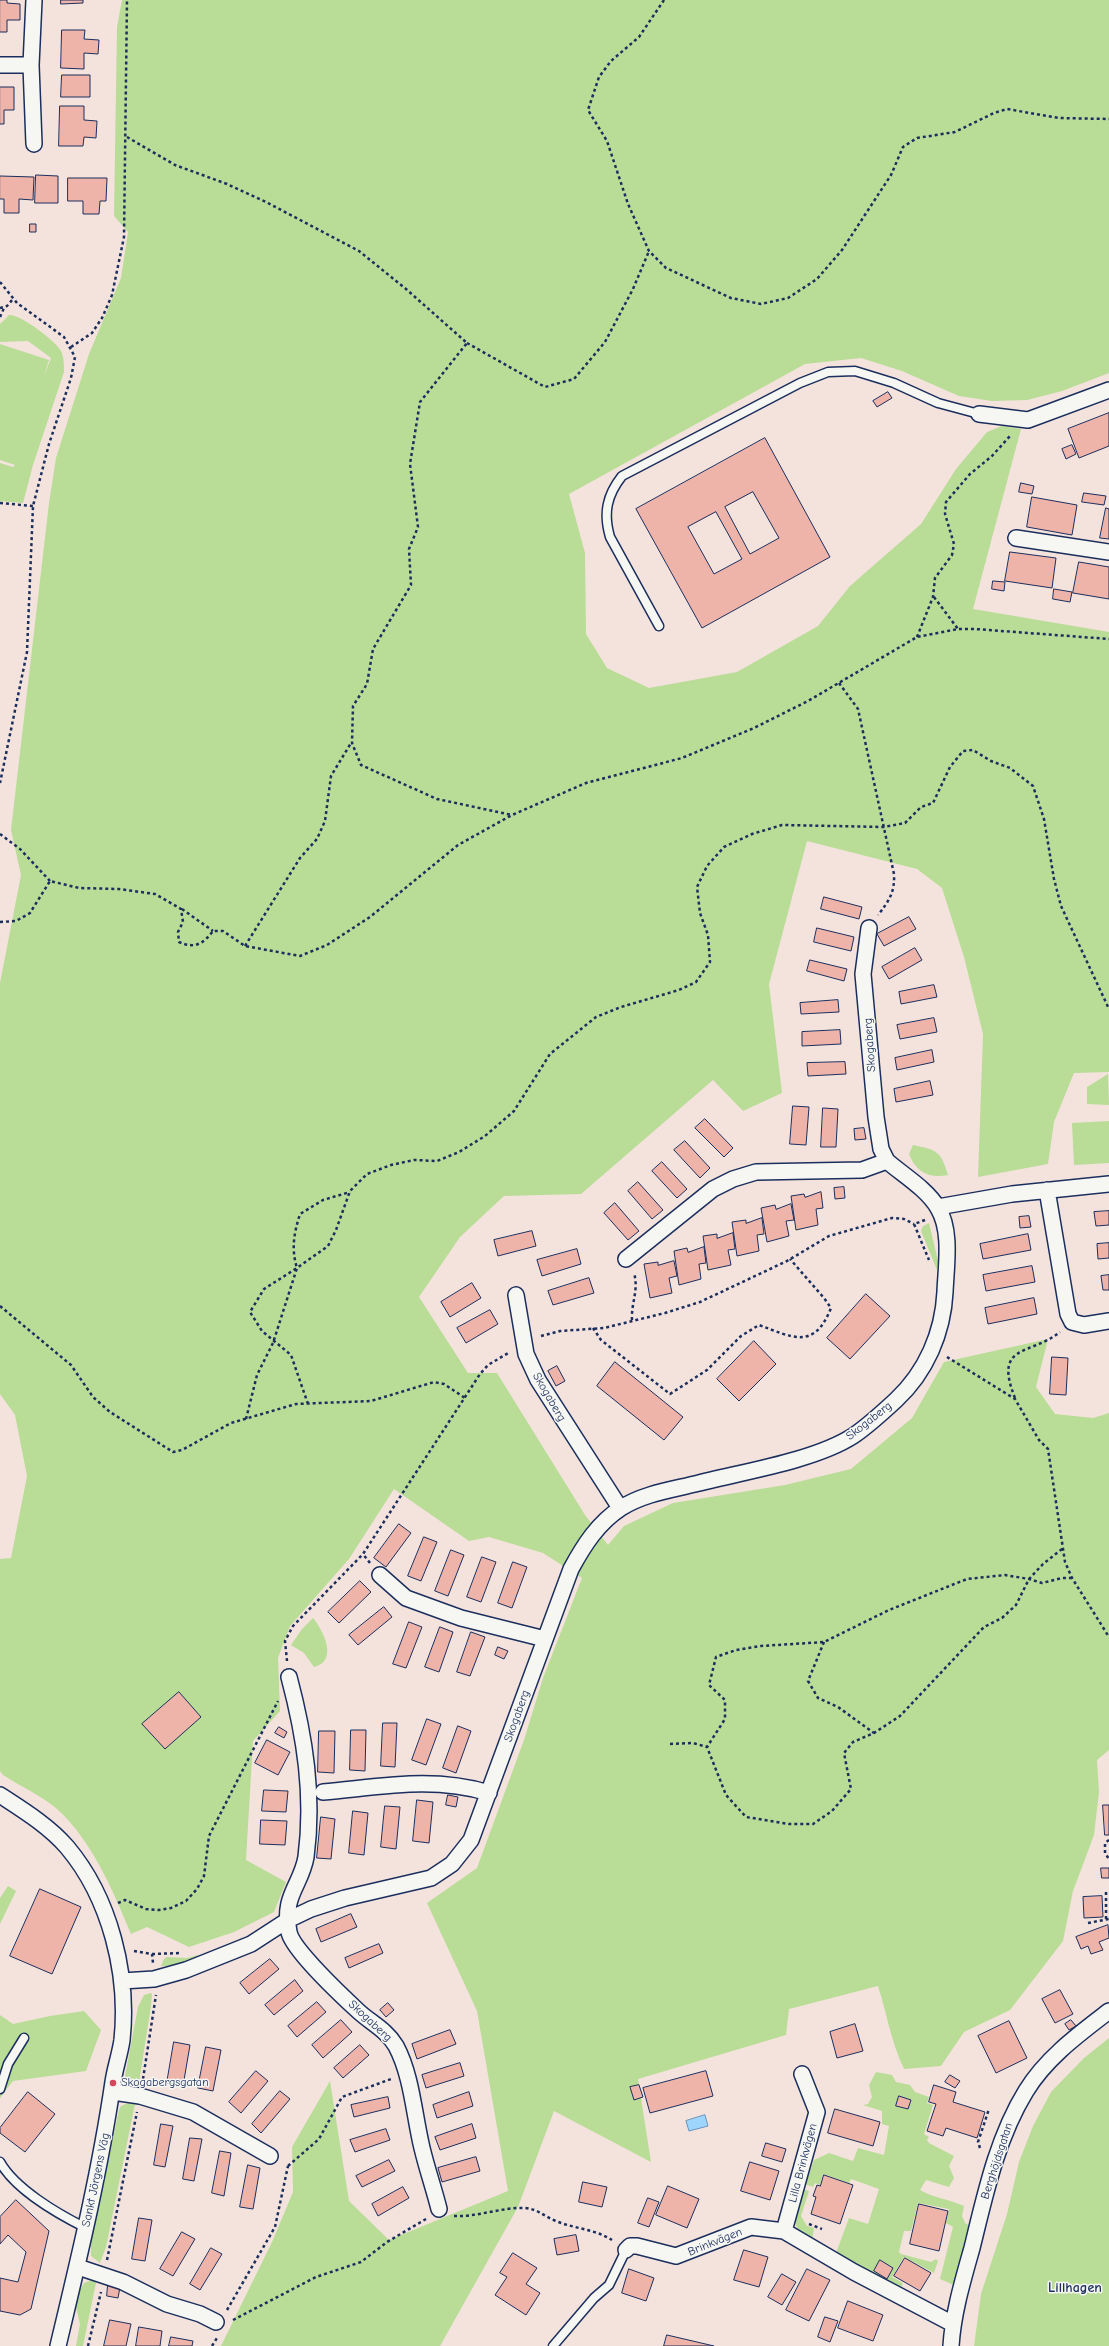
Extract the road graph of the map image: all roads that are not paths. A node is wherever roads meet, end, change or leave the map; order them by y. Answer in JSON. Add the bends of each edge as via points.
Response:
{"nodes":[{"id":1,"x":34,"y":0,"type":"edge"},
{"id":2,"x":0,"y":65,"type":"edge"},
{"id":3,"x":31,"y":65,"type":"junction"},
{"id":4,"x":34,"y":144,"type":"dead end"},
{"id":5,"x":1109,"y":390,"type":"edge"},
{"id":6,"x":979,"y":414,"type":"joint"},
{"id":7,"x":1016,"y":538,"type":"dead end"},
{"id":8,"x":1109,"y":552,"type":"edge"},
{"id":9,"x":659,"y":626,"type":"dead end"},
{"id":10,"x":869,"y":928,"type":"road end"},
{"id":11,"x":887,"y":1161,"type":"junction"},
{"id":12,"x":1109,"y":1184,"type":"edge"},
{"id":13,"x":1047,"y":1190,"type":"junction"},
{"id":14,"x":940,"y":1212,"type":"junction"},
{"id":15,"x":626,"y":1259,"type":"road end"},
{"id":16,"x":516,"y":1295,"type":"dead end"},
{"id":17,"x":1109,"y":1321,"type":"edge"},
{"id":18,"x":620,"y":1508,"type":"junction"},
{"id":19,"x":380,"y":1575,"type":"road end"},
{"id":20,"x":545,"y":1639,"type":"junction"},
{"id":21,"x":289,"y":1678,"type":"road end"},
{"id":22,"x":323,"y":1792,"type":"dead end"},
{"id":23,"x":489,"y":1793,"type":"junction"},
{"id":24,"x":0,"y":1795,"type":"edge"},
{"id":25,"x":288,"y":1920,"type":"junction"},
{"id":26,"x":122,"y":1981,"type":"junction"},
{"id":27,"x":1109,"y":2011,"type":"edge"},
{"id":28,"x":24,"y":2038,"type":"dead end"},
{"id":29,"x":802,"y":2074,"type":"dead end"},
{"id":30,"x":0,"y":2089,"type":"edge"},
{"id":31,"x":113,"y":2092,"type":"junction"},
{"id":32,"x":270,"y":2156,"type":"road end"},
{"id":33,"x":0,"y":2162,"type":"edge"},
{"id":34,"x":439,"y":2209,"type":"road end"},
{"id":35,"x":86,"y":2228,"type":"junction"},
{"id":36,"x":784,"y":2231,"type":"junction"},
{"id":37,"x":620,"y":2246,"type":"joint"},
{"id":38,"x":78,"y":2267,"type":"junction"},
{"id":39,"x":217,"y":2323,"type":"road end"},
{"id":40,"x":953,"y":2324,"type":"junction"},
{"id":41,"x":58,"y":2346,"type":"edge"},
{"id":42,"x":553,"y":2346,"type":"edge"},
{"id":43,"x":951,"y":2346,"type":"edge"}],
"edges":[{"from":1,"to":3,"type":"street"},
{"from":2,"to":3,"type":"street"},
{"from":3,"to":4,"type":"street"},
{"from":5,"to":6,"type":"street","via":[[1028,420]]},
{"from":6,"to":9,"type":"lane","via":[[938,403],[872,375],[855,371],[828,372],[800,382],[622,476],[608,500],[606,522],[610,536]]},
{"from":7,"to":8,"type":"street"},
{"from":10,"to":11,"type":"street","name":"Skogaberg","via":[[863,974],[876,1117],[881,1149]]},
{"from":11,"to":14,"type":"street","name":"Skogaberg"},
{"from":11,"to":15,"type":"street","via":[[862,1170],[756,1172],[733,1179],[713,1189]]},
{"from":12,"to":13,"type":"street"},
{"from":13,"to":14,"type":"street"},
{"from":13,"to":17,"type":"street","via":[[1068,1314],[1072,1322],[1084,1325]]},
{"from":14,"to":18,"type":"street","name":"Skogaberg","via":[[947,1254],[945,1296],[938,1337],[924,1366],[906,1390],[882,1413],[852,1436],[800,1458],[644,1496]]},
{"from":16,"to":18,"type":"street","name":"Skogaberg","via":[[523,1344],[535,1373],[557,1412]]},
{"from":18,"to":20,"type":"street","name":"Skogaberg","via":[[600,1524],[584,1546],[571,1569]]},
{"from":19,"to":20,"type":"street","via":[[406,1598],[459,1617]]},
{"from":20,"to":23,"type":"street","name":"Skogaberg"},
{"from":21,"to":25,"type":"street","name":"Skogaberg","via":[[302,1725],[309,1781],[305,1859],[290,1895]]},
{"from":22,"to":23,"type":"street","via":[[414,1782],[442,1783]]},
{"from":23,"to":25,"type":"street","name":"Skogaberg","via":[[471,1840],[459,1856],[441,1872],[412,1883],[345,1898]]},
{"from":24,"to":26,"type":"street","name":"Sankt Jörgens Väg","via":[[45,1826],[82,1866],[103,1911],[117,1952]]},
{"from":25,"to":26,"type":"street","name":"Skogaberg","via":[[251,1944],[186,1970],[154,1979]]},
{"from":25,"to":34,"type":"street","name":"Skogaberg","via":[[289,1934],[299,1950],[357,2010],[388,2035],[396,2046],[406,2074]]},
{"from":26,"to":31,"type":"street","name":"Sankt Jörgens Väg","via":[[122,2041]]},
{"from":27,"to":40,"type":"street","name":"Berghöjdsgatan","via":[[1042,2069],[1012,2116],[988,2184]]},
{"from":28,"to":30,"type":"lane","via":[[8,2064]]},
{"from":29,"to":36,"type":"street","name":"Lilla Brinkvägen","via":[[817,2112]]},
{"from":31,"to":32,"type":"street","via":[[140,2096],[193,2112]]},
{"from":31,"to":35,"type":"street","name":"Sankt Jörgens Väg"},
{"from":33,"to":35,"type":"lane","via":[[19,2184],[64,2216]]},
{"from":35,"to":38,"type":"street","name":"Sankt Jörgens Väg"},
{"from":36,"to":37,"type":"street","name":"Brinkvägen","via":[[751,2227],[676,2256],[637,2246]]},
{"from":36,"to":40,"type":"street","name":"Brinkvägen","via":[[854,2272]]},
{"from":37,"to":42,"type":"lane","via":[[609,2285],[594,2298]]},
{"from":38,"to":39,"type":"street","via":[[123,2282],[167,2304],[200,2314]]},
{"from":38,"to":41,"type":"street","name":"Sankt Jörgens Väg"},
{"from":40,"to":43,"type":"street","name":"Berghöjdsgatan"}]}
